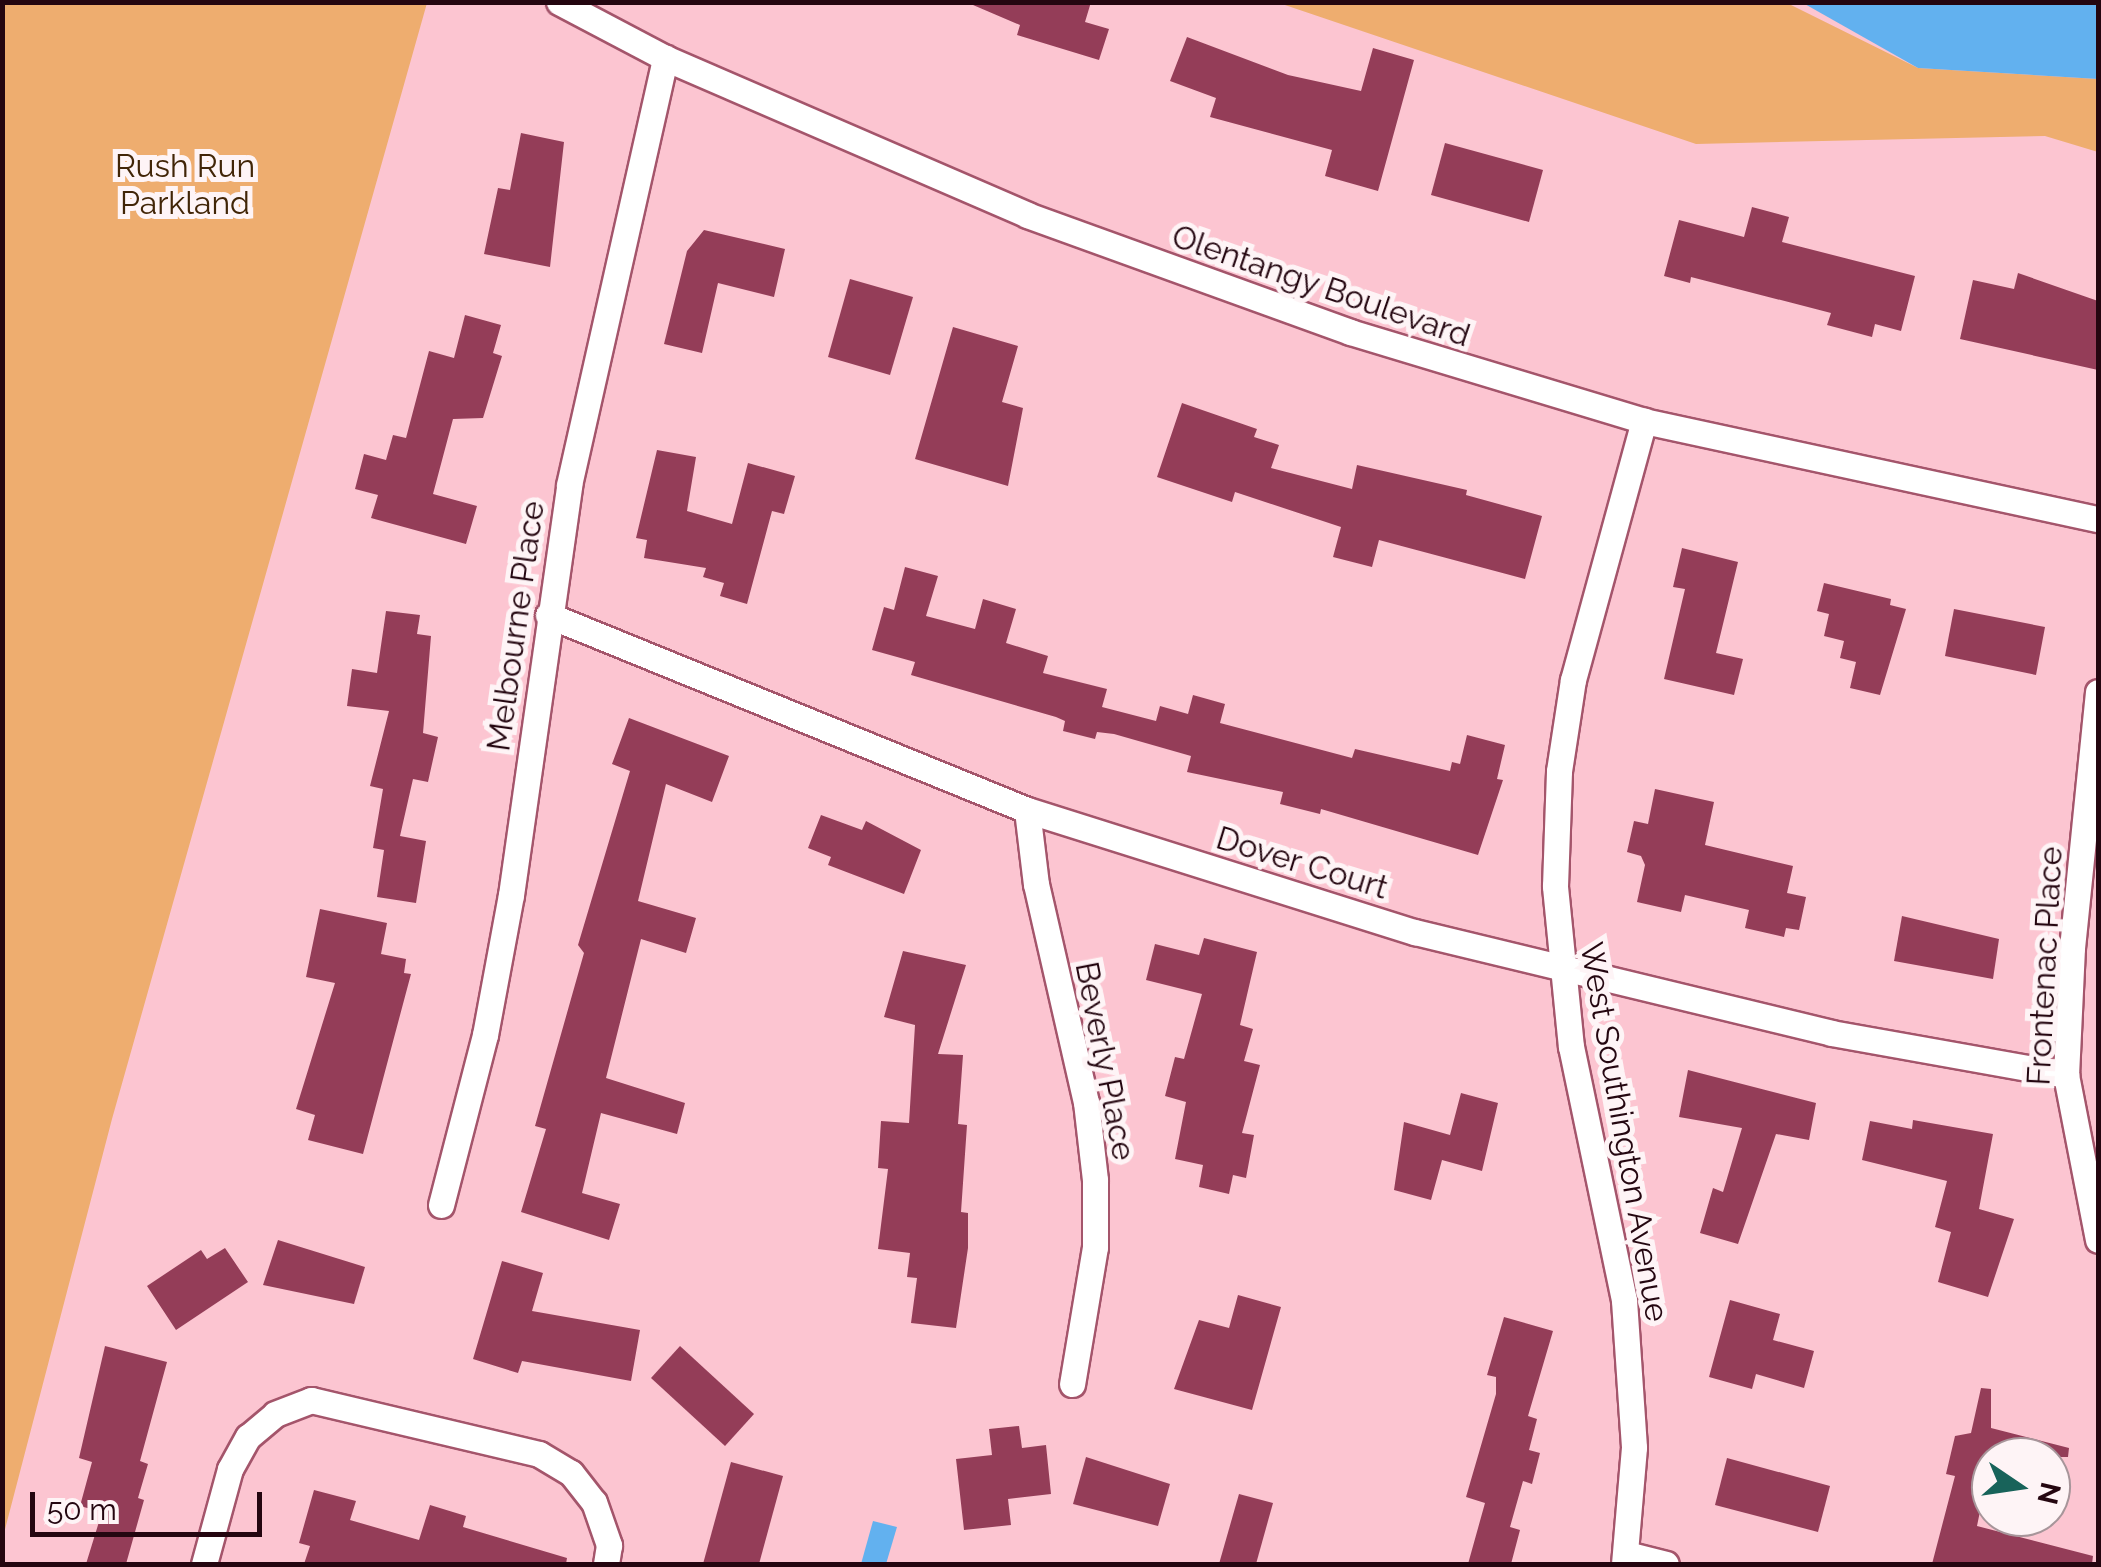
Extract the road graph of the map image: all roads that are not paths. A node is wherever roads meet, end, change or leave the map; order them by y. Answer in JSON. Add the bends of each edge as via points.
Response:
{"nodes":[{"id":1,"x":559,"y":2,"type":"edge"},
{"id":2,"x":665,"y":58,"type":"junction"},
{"id":3,"x":1644,"y":421,"type":"junction"},
{"id":4,"x":2098,"y":520,"type":"edge"},
{"id":5,"x":548,"y":615,"type":"junction"},
{"id":6,"x":2098,"y":692,"type":"edge"},
{"id":7,"x":1027,"y":810,"type":"junction"},
{"id":8,"x":1559,"y":971,"type":"junction"},
{"id":9,"x":2066,"y":1075,"type":"junction"},
{"id":10,"x":441,"y":1205,"type":"dead end"},
{"id":11,"x":2098,"y":1240,"type":"edge"},
{"id":12,"x":1072,"y":1384,"type":"dead end"},
{"id":13,"x":1625,"y":1559,"type":"edge"},
{"id":14,"x":204,"y":1564,"type":"edge"},
{"id":15,"x":606,"y":1564,"type":"edge"},
{"id":16,"x":1666,"y":1564,"type":"edge"}],
"edges":[{"from":1,"to":2,"type":"street","name":"Olentangy Boulevard"},
{"from":2,"to":3,"type":"street","name":"Olentangy Boulevard","via":[[1027,215],[1181,274],[1443,363]]},
{"from":2,"to":5,"type":"street","name":"Melbourne Place","via":[[593,370]]},
{"from":3,"to":4,"type":"street","name":"Olentangy Boulevard"},
{"from":3,"to":8,"type":"street","name":"West Southington Avenue","via":[[1573,680],[1560,771]]},
{"from":5,"to":7,"type":"street","name":"Dover Court"},
{"from":5,"to":10,"type":"street","name":"Melbourne Place","via":[[498,965]]},
{"from":6,"to":9,"type":"street","name":"Frontenac Place"},
{"from":7,"to":8,"type":"street","name":"Dover Court"},
{"from":7,"to":12,"type":"street","name":"Beverly Place","via":[[1036,884],[1086,1102],[1094,1180],[1095,1247]]},
{"from":8,"to":9,"type":"street","name":"Dover Court","via":[[1832,1033]]},
{"from":8,"to":13,"type":"street","name":"West Southington Avenue","via":[[1624,1300],[1634,1447]]},
{"from":9,"to":11,"type":"street","name":"Frontenac Place"},
{"from":13,"to":16,"type":"street"},
{"from":14,"to":15,"type":"street","via":[[230,1469],[248,1437],[276,1414],[311,1400],[539,1454],[571,1473],[594,1502],[609,1544]]}]}
